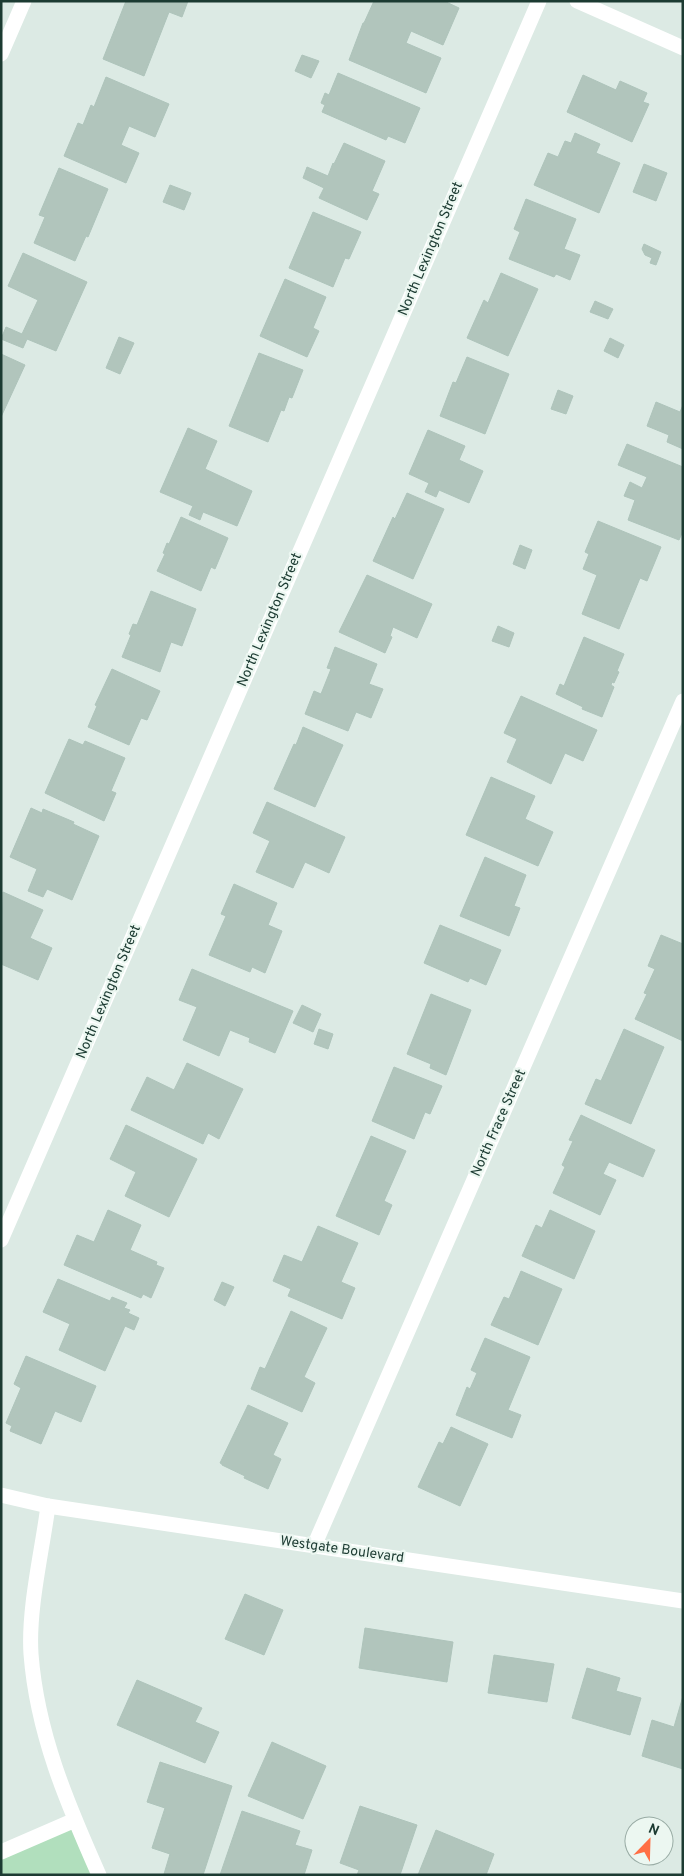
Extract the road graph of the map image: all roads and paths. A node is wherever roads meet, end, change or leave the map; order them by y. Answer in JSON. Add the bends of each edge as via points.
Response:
{"nodes":[{"id":1,"x":24,"y":1,"type":"edge"},
{"id":2,"x":539,"y":1,"type":"edge"},
{"id":3,"x":577,"y":1,"type":"edge"},
{"id":4,"x":683,"y":48,"type":"edge"},
{"id":5,"x":1,"y":54,"type":"edge"},
{"id":6,"x":683,"y":701,"type":"edge"},
{"id":7,"x":1,"y":1240,"type":"edge"},
{"id":8,"x":1,"y":1495,"type":"edge"},
{"id":9,"x":48,"y":1506,"type":"junction"},
{"id":10,"x":314,"y":1546,"type":"junction"},
{"id":11,"x":683,"y":1601,"type":"edge"},
{"id":12,"x":75,"y":1820,"type":"junction"},
{"id":13,"x":1,"y":1852,"type":"edge"},
{"id":14,"x":99,"y":1875,"type":"edge"}],
"edges":[{"from":1,"to":5,"type":"street"},
{"from":2,"to":7,"type":"street","name":"North Lexington Street"},
{"from":3,"to":4,"type":"street"},
{"from":6,"to":10,"type":"street","name":"North Frace Street"},
{"from":8,"to":9,"type":"street","name":"Westgate Boulevard"},
{"from":9,"to":10,"type":"street","name":"Westgate Boulevard"},
{"from":9,"to":12,"type":"street","via":[[32,1616],[31,1653],[46,1744]]},
{"from":10,"to":11,"type":"street","name":"Westgate Boulevard"},
{"from":12,"to":13,"type":"street"},
{"from":12,"to":14,"type":"street"}]}
